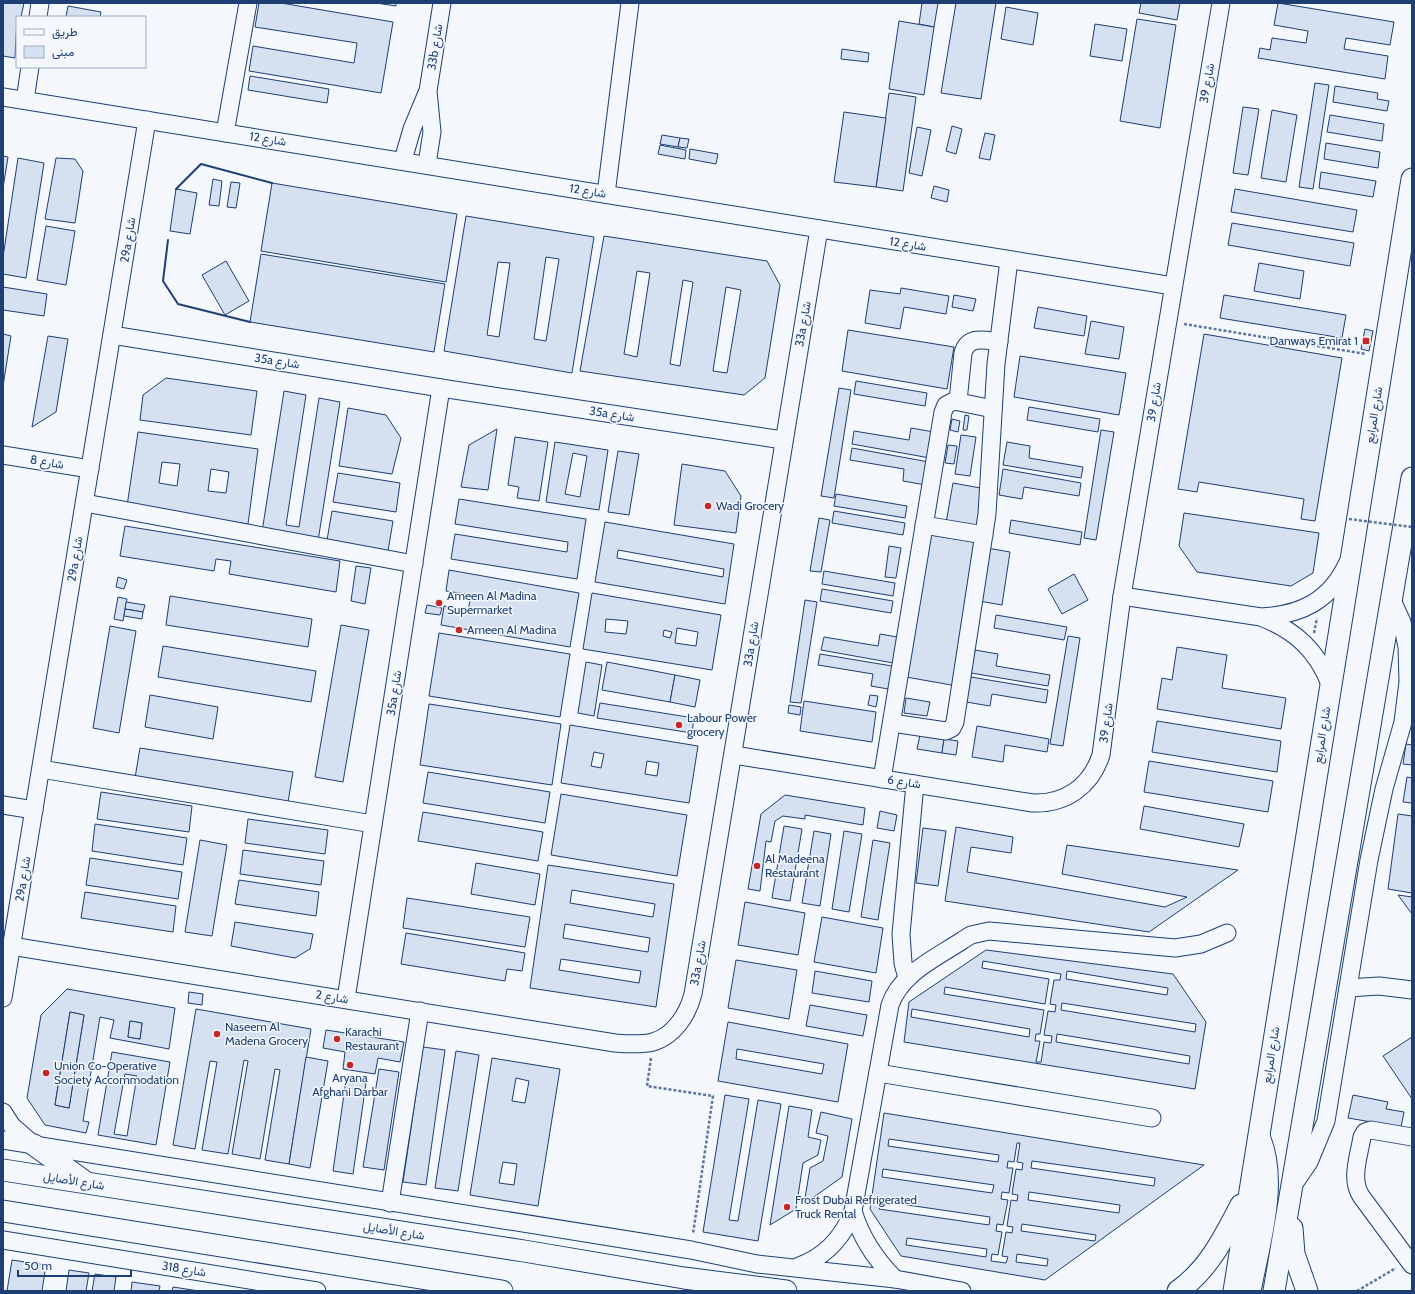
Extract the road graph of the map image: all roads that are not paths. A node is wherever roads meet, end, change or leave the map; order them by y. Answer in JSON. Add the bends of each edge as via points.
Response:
{"nodes":[{"id":1,"x":40,"y":3,"type":"edge"},
{"id":2,"x":248,"y":3,"type":"edge"},
{"id":3,"x":442,"y":3,"type":"edge"},
{"id":4,"x":630,"y":3,"type":"edge"},
{"id":5,"x":1221,"y":3,"type":"edge"},
{"id":6,"x":38,"y":16,"type":"edge"},
{"id":7,"x":30,"y":68,"type":"edge"},
{"id":8,"x":428,"y":91,"type":"junction"},
{"id":9,"x":3,"y":97,"type":"edge"},
{"id":10,"x":25,"y":100,"type":"junction"},
{"id":11,"x":148,"y":120,"type":"junction"},
{"id":12,"x":224,"y":133,"type":"junction"},
{"id":13,"x":403,"y":160,"type":"junction"},
{"id":14,"x":427,"y":164,"type":"junction"},
{"id":15,"x":1412,"y":179,"type":"edge"},
{"id":16,"x":606,"y":194,"type":"junction"},
{"id":17,"x":819,"y":230,"type":"junction"},
{"id":18,"x":1009,"y":260,"type":"junction"},
{"id":19,"x":1173,"y":286,"type":"junction"},
{"id":20,"x":112,"y":335,"type":"junction"},
{"id":21,"x":999,"y":342,"type":"junction"},
{"id":22,"x":441,"y":388,"type":"junction"},
{"id":23,"x":958,"y":401,"type":"junction"},
{"id":24,"x":993,"y":409,"type":"junction"},
{"id":25,"x":783,"y":440,"type":"junction"},
{"id":26,"x":3,"y":455,"type":"edge"},
{"id":27,"x":90,"y":469,"type":"junction"},
{"id":28,"x":1412,"y":478,"type":"edge"},
{"id":29,"x":84,"y":503,"type":"junction"},
{"id":30,"x":924,"y":525,"type":"junction"},
{"id":31,"x":984,"y":535,"type":"junction"},
{"id":32,"x":1350,"y":557,"type":"junction"},
{"id":33,"x":414,"y":564,"type":"junction"},
{"id":34,"x":1122,"y":596,"type":"junction"},
{"id":35,"x":1391,"y":598,"type":"junction"},
{"id":36,"x":1261,"y":617,"type":"junction"},
{"id":37,"x":1330,"y":684,"type":"junction"},
{"id":38,"x":892,"y":723,"type":"junction"},
{"id":39,"x":734,"y":755,"type":"junction"},
{"id":40,"x":41,"y":769,"type":"junction"},
{"id":41,"x":882,"y":779,"type":"junction"},
{"id":42,"x":915,"y":784,"type":"junction"},
{"id":43,"x":1073,"y":793,"type":"joint"},
{"id":44,"x":3,"y":805,"type":"edge"},
{"id":45,"x":34,"y":810,"type":"junction"},
{"id":46,"x":373,"y":824,"type":"junction"},
{"id":47,"x":1227,"y":933,"type":"dead end"},
{"id":48,"x":12,"y":946,"type":"junction"},
{"id":49,"x":907,"y":978,"type":"junction"},
{"id":50,"x":1348,"y":988,"type":"junction"},
{"id":51,"x":1412,"y":990,"type":"edge"},
{"id":52,"x":3,"y":998,"type":"edge"},
{"id":53,"x":346,"y":999,"type":"junction"},
{"id":54,"x":420,"y":1011,"type":"junction"},
{"id":55,"x":653,"y":1042,"type":"joint"},
{"id":56,"x":878,"y":1073,"type":"junction"},
{"id":57,"x":3,"y":1112,"type":"edge"},
{"id":58,"x":1152,"y":1118,"type":"dead end"},
{"id":59,"x":1258,"y":1134,"type":"junction"},
{"id":60,"x":1412,"y":1137,"type":"edge"},
{"id":61,"x":3,"y":1140,"type":"edge"},
{"id":62,"x":34,"y":1145,"type":"junction"},
{"id":63,"x":3,"y":1170,"type":"edge"},
{"id":64,"x":88,"y":1184,"type":"junction"},
{"id":65,"x":1249,"y":1191,"type":"junction"},
{"id":66,"x":1290,"y":1194,"type":"junction"},
{"id":67,"x":390,"y":1203,"type":"junction"},
{"id":68,"x":3,"y":1211,"type":"edge"},
{"id":69,"x":853,"y":1211,"type":"junction"},
{"id":70,"x":3,"y":1240,"type":"edge"},
{"id":71,"x":1410,"y":1263,"type":"edge"},
{"id":72,"x":795,"y":1267,"type":"junction"},
{"id":73,"x":895,"y":1279,"type":"junction"},
{"id":74,"x":317,"y":1291,"type":"edge"},
{"id":75,"x":502,"y":1291,"type":"edge"},
{"id":76,"x":786,"y":1291,"type":"edge"},
{"id":77,"x":962,"y":1291,"type":"edge"},
{"id":78,"x":1178,"y":1291,"type":"edge"},
{"id":79,"x":1234,"y":1291,"type":"edge"},
{"id":80,"x":1250,"y":1291,"type":"edge"},
{"id":81,"x":1274,"y":1291,"type":"edge"},
{"id":82,"x":1307,"y":1291,"type":"edge"}],
"edges":[{"from":1,"to":6,"type":"street"},
{"from":2,"to":12,"type":"street"},
{"from":3,"to":8,"type":"street","name":"33b شارع"},
{"from":4,"to":16,"type":"street"},
{"from":5,"to":19,"type":"street","name":"شارع 39"},
{"from":7,"to":10,"type":"street"},
{"from":8,"to":13,"type":"street","name":"33b شارع","via":[[412,129]]},
{"from":8,"to":14,"type":"street","name":"33b شارع","via":[[432,132]]},
{"from":9,"to":10,"type":"street","name":"شارع 12"},
{"from":10,"to":11,"type":"street","name":"شارع 12"},
{"from":11,"to":12,"type":"street","name":"شارع 12"},
{"from":11,"to":20,"type":"street","name":"29a شارع"},
{"from":12,"to":13,"type":"street","name":"شارع 12"},
{"from":13,"to":14,"type":"street","name":"شارع 12"},
{"from":14,"to":16,"type":"street","name":"شارع 12"},
{"from":15,"to":32,"type":"main road","name":"شارع المرابع"},
{"from":16,"to":17,"type":"street","name":"شارع 12"},
{"from":17,"to":18,"type":"street","name":"شارع 12"},
{"from":17,"to":25,"type":"street","name":"33a شارع"},
{"from":18,"to":19,"type":"street","name":"شارع 12"},
{"from":18,"to":21,"type":"street"},
{"from":19,"to":34,"type":"street","name":"شارع 39"},
{"from":20,"to":22,"type":"street","name":"35a شارع"},
{"from":20,"to":27,"type":"street","name":"29a شارع"},
{"from":21,"to":23,"type":"street","via":[[977,340],[966,346]]},
{"from":21,"to":24,"type":"street"},
{"from":22,"to":25,"type":"street","name":"35a شارع"},
{"from":22,"to":33,"type":"street","name":"35a شارع"},
{"from":23,"to":24,"type":"street"},
{"from":23,"to":30,"type":"street","via":[[950,402],[943,412]]},
{"from":24,"to":31,"type":"street","via":[[989,494]]},
{"from":25,"to":39,"type":"street","name":"33a شارع"},
{"from":26,"to":27,"type":"street","name":"شارع 8"},
{"from":27,"to":29,"type":"street","name":"29a شارع"},
{"from":28,"to":35,"type":"main road"},
{"from":29,"to":33,"type":"street"},
{"from":29,"to":40,"type":"street","name":"29a شارع"},
{"from":30,"to":31,"type":"street"},
{"from":30,"to":38,"type":"street"},
{"from":31,"to":38,"type":"street","via":[[954,725],[946,731]]},
{"from":32,"to":36,"type":"street","via":[[1335,584],[1312,605],[1296,612]]},
{"from":32,"to":37,"type":"main road","name":"شارع المرابع"},
{"from":33,"to":46,"type":"street","name":"35a شارع"},
{"from":34,"to":36,"type":"street"},
{"from":34,"to":43,"type":"street","name":"شارع 39","via":[[1101,755],[1088,781]]},
{"from":35,"to":50,"type":"street","via":[[1402,622],[1407,647],[1406,704],[1399,740],[1377,818]]},
{"from":35,"to":66,"type":"main road"},
{"from":36,"to":37,"type":"street","via":[[1286,629],[1304,642],[1324,669]]},
{"from":37,"to":59,"type":"main road","name":"شارع المرابع"},
{"from":38,"to":41,"type":"street"},
{"from":39,"to":41,"type":"street","name":"شارع 6"},
{"from":39,"to":55,"type":"street","name":"33a شارع","via":[[692,999],[679,1023]]},
{"from":40,"to":45,"type":"street","name":"29a شارع"},
{"from":40,"to":46,"type":"street"},
{"from":41,"to":42,"type":"street","name":"شارع 6"},
{"from":42,"to":43,"type":"street","name":"شارع 6","via":[[1033,803],[1054,802]]},
{"from":42,"to":49,"type":"street","via":[[902,934],[903,963]]},
{"from":44,"to":45,"type":"street"},
{"from":45,"to":48,"type":"street","name":"29a شارع"},
{"from":46,"to":53,"type":"street","name":"35a شارع"},
{"from":47,"to":49,"type":"street","via":[[1197,945],[1175,948],[989,931],[971,935]]},
{"from":48,"to":52,"type":"street","name":"29a شارع"},
{"from":48,"to":53,"type":"street","name":"شارع 2"},
{"from":49,"to":56,"type":"street","via":[[896,990],[890,1005]]},
{"from":50,"to":51,"type":"street","via":[[1379,986]]},
{"from":50,"to":66,"type":"street","via":[[1326,1121],[1309,1162]]},
{"from":53,"to":54,"type":"street","name":"شارع 2"},
{"from":54,"to":55,"type":"street","name":"شارع 2","via":[[615,1043]]},
{"from":54,"to":67,"type":"street"},
{"from":56,"to":58,"type":"street"},
{"from":56,"to":69,"type":"street"},
{"from":57,"to":62,"type":"street","via":[[12,1126]]},
{"from":59,"to":65,"type":"main road","name":"شارع المرابع"},
{"from":59,"to":80,"type":"main road","via":[[1266,1156],[1269,1181]]},
{"from":60,"to":71,"type":"street","via":[[1370,1130],[1365,1132],[1355,1178],[1361,1196]]},
{"from":61,"to":62,"type":"street"},
{"from":62,"to":64,"type":"main road"},
{"from":62,"to":67,"type":"street"},
{"from":63,"to":64,"type":"main road","name":"شارع الأصايل"},
{"from":64,"to":76,"type":"main road","name":"شارع الأصايل","via":[[684,1278]]},
{"from":65,"to":78,"type":"main road","via":[[1216,1252],[1201,1271]]},
{"from":65,"to":79,"type":"main road","name":"شارع المرابع"},
{"from":66,"to":81,"type":"main road"},
{"from":66,"to":82,"type":"main road","via":[[1294,1254]]},
{"from":67,"to":72,"type":"street","via":[[691,1250],[757,1264]]},
{"from":68,"to":75,"type":"main road"},
{"from":69,"to":72,"type":"street","via":[[845,1230],[832,1247],[815,1259]]},
{"from":69,"to":73,"type":"street","via":[[872,1253]]},
{"from":70,"to":74,"type":"street","name":"شارع 318"},
{"from":72,"to":73,"type":"street"},
{"from":73,"to":77,"type":"street"}]}
